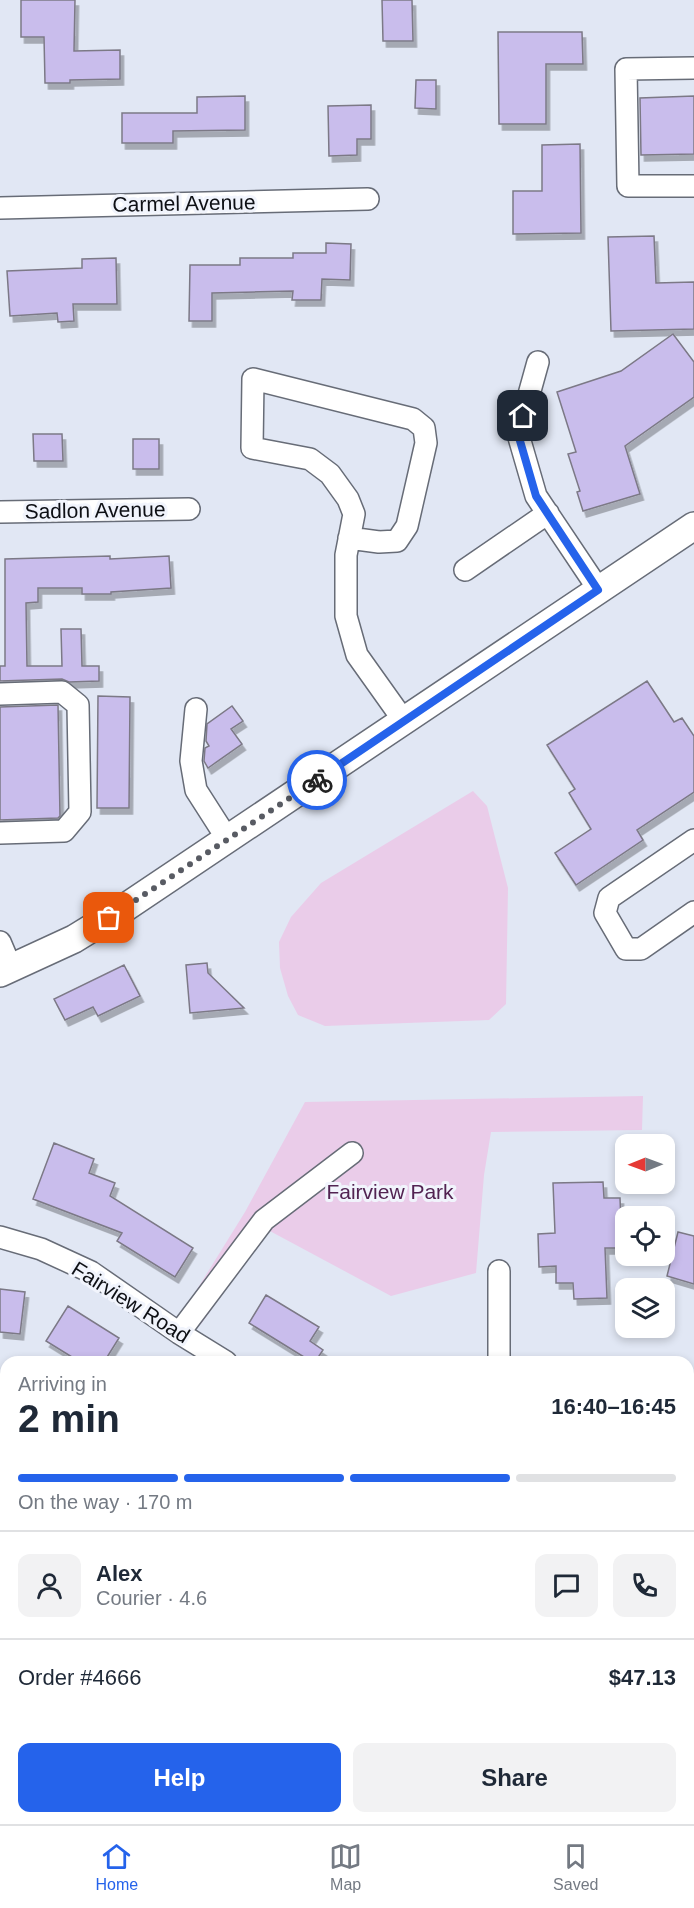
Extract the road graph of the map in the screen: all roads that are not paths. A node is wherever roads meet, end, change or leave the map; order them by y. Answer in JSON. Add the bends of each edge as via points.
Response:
{"nodes":[{"id":1,"x":694,"y":68,"type":"edge"},
{"id":2,"x":694,"y":186,"type":"edge"},
{"id":3,"x":368,"y":199,"type":"dead end"},
{"id":4,"x":0,"y":208,"type":"edge"},
{"id":5,"x":538,"y":362,"type":"dead end"},
{"id":6,"x":189,"y":509,"type":"dead end"},
{"id":7,"x":0,"y":512,"type":"edge"},
{"id":8,"x":548,"y":513,"type":"junction"},
{"id":9,"x":694,"y":526,"type":"edge"},
{"id":10,"x":349,"y":538,"type":"junction"},
{"id":11,"x":465,"y":570,"type":"dead end"},
{"id":12,"x":598,"y":590,"type":"junction"},
{"id":13,"x":0,"y":694,"type":"edge"},
{"id":14,"x":196,"y":708,"type":"dead end"},
{"id":15,"x":404,"y":720,"type":"junction"},
{"id":16,"x":0,"y":833,"type":"edge"},
{"id":17,"x":228,"y":840,"type":"junction"},
{"id":18,"x":694,"y":840,"type":"edge"},
{"id":19,"x":694,"y":912,"type":"edge"},
{"id":20,"x":0,"y":942,"type":"edge"},
{"id":21,"x":6,"y":971,"type":"edge"},
{"id":22,"x":352,"y":1153,"type":"dead end"},
{"id":23,"x":0,"y":1237,"type":"edge"},
{"id":24,"x":499,"y":1271,"type":"dead end"},
{"id":25,"x":179,"y":1333,"type":"junction"},
{"id":26,"x":216,"y":1356,"type":"edge"},
{"id":27,"x":499,"y":1356,"type":"edge"}],
"edges":[{"from":1,"to":2,"type":"street","via":[[626,69],[628,186]]},
{"from":3,"to":4,"type":"street","name":"Carmel Avenue"},
{"from":5,"to":8,"type":"street","via":[[518,434],[536,496]]},
{"from":6,"to":7,"type":"street","name":"Sadlon Avenue"},
{"from":8,"to":11,"type":"street"},
{"from":8,"to":12,"type":"street"},
{"from":9,"to":12,"type":"main road"},
{"from":10,"to":10,"type":"street","via":[[397,541],[407,526],[426,443],[424,428],[413,419],[253,380],[252,448],[310,459],[330,474],[354,514]]},
{"from":10,"to":15,"type":"street","via":[[346,616],[357,655]]},
{"from":12,"to":15,"type":"main road"},
{"from":13,"to":16,"type":"street","via":[[62,692],[78,705],[80,812],[64,831]]},
{"from":14,"to":17,"type":"street","via":[[191,761],[196,789]]},
{"from":15,"to":17,"type":"main road"},
{"from":17,"to":21,"type":"main road","via":[[74,939]]},
{"from":18,"to":19,"type":"street","via":[[609,898],[605,913],[626,949],[641,949]]},
{"from":20,"to":21,"type":"street"},
{"from":22,"to":25,"type":"street","via":[[264,1220]]},
{"from":23,"to":25,"type":"street","name":"Fairview Road","via":[[41,1249],[91,1272]]},
{"from":24,"to":27,"type":"street"},
{"from":25,"to":26,"type":"street","name":"Fairview Road"}]}
